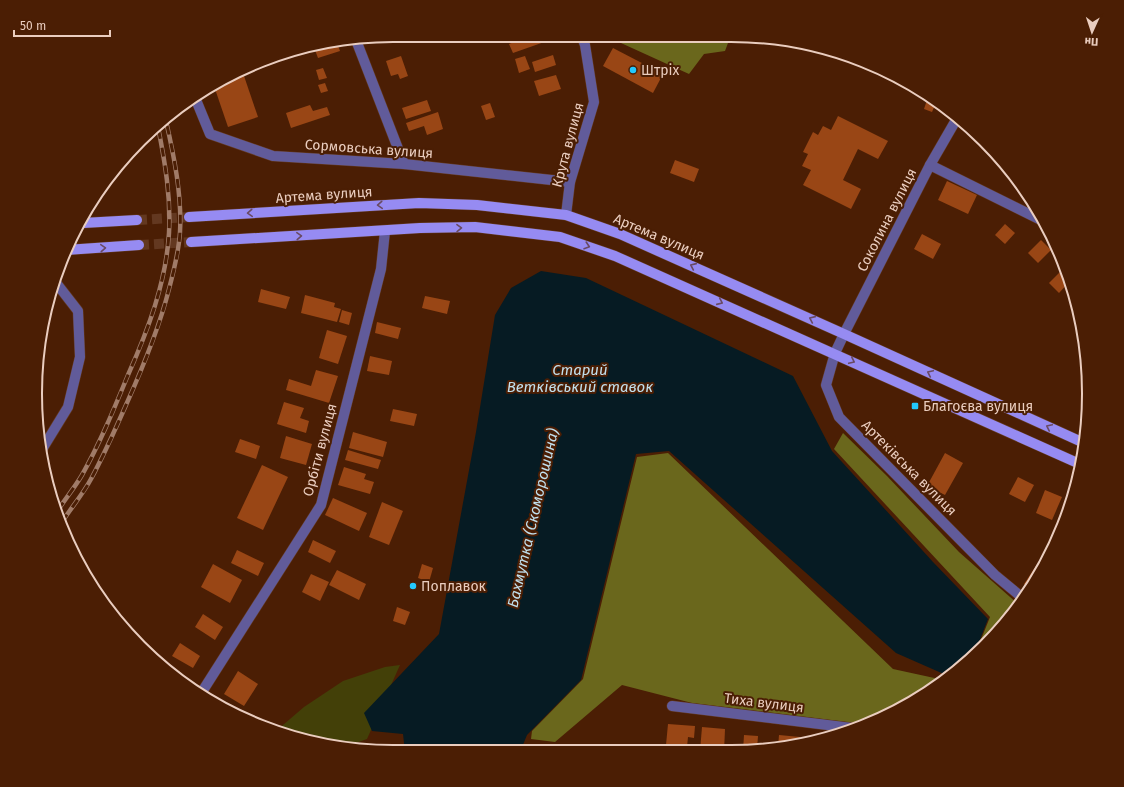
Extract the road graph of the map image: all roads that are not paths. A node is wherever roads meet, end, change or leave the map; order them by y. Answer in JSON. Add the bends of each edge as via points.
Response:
{"nodes":[{"id":1,"x":584,"y":42,"type":"edge"},
{"id":2,"x":358,"y":44,"type":"edge"},
{"id":3,"x":197,"y":102,"type":"edge"},
{"id":4,"x":954,"y":123,"type":"edge"},
{"id":5,"x":404,"y":164,"type":"junction"},
{"id":6,"x":930,"y":165,"type":"junction"},
{"id":7,"x":570,"y":182,"type":"junction"},
{"id":8,"x":566,"y":215,"type":"junction"},
{"id":9,"x":189,"y":217,"type":"tunnel mouth"},
{"id":10,"x":1034,"y":217,"type":"edge"},
{"id":11,"x":137,"y":220,"type":"tunnel mouth"},
{"id":12,"x":86,"y":223,"type":"edge"},
{"id":13,"x":385,"y":230,"type":"junction"},
{"id":14,"x":191,"y":242,"type":"tunnel mouth"},
{"id":15,"x":139,"y":245,"type":"tunnel mouth"},
{"id":16,"x":73,"y":250,"type":"edge"},
{"id":17,"x":59,"y":287,"type":"edge"},
{"id":18,"x":844,"y":334,"type":"junction"},
{"id":19,"x":835,"y":353,"type":"junction"},
{"id":20,"x":1079,"y":441,"type":"edge"},
{"id":21,"x":46,"y":443,"type":"edge"},
{"id":22,"x":1075,"y":462,"type":"edge"},
{"id":23,"x":1019,"y":594,"type":"edge"},
{"id":24,"x":204,"y":689,"type":"edge"},
{"id":25,"x":672,"y":706,"type":"dead end"},
{"id":26,"x":841,"y":727,"type":"edge"}],
"edges":[{"from":1,"to":7,"type":"street","name":"Крута вулиця","via":[[594,102]]},
{"from":2,"to":5,"type":"street"},
{"from":3,"to":5,"type":"street","name":"Сормовська вулиця","via":[[210,134],[274,156]]},
{"from":4,"to":6,"type":"street","name":"Соколина вулиця"},
{"from":5,"to":7,"type":"street","name":"Сормовська вулиця"},
{"from":6,"to":10,"type":"street"},
{"from":6,"to":18,"type":"street","name":"Соколина вулиця"},
{"from":7,"to":8,"type":"street","name":"Крута вулиця"},
{"from":8,"to":9,"type":"main road","name":"Артема вулиця","one_way":true,"via":[[477,205],[419,203]]},
{"from":18,"to":8,"type":"main road","name":"Артема вулиця","one_way":true,"via":[[620,234]]},
{"from":11,"to":12,"type":"main road"},
{"from":14,"to":13,"type":"main road","one_way":true},
{"from":13,"to":19,"type":"main road","one_way":true,"via":[[475,227],[560,237],[615,256]]},
{"from":13,"to":24,"type":"street","name":"Орбіти вулиця","via":[[380,270],[321,505]]},
{"from":16,"to":15,"type":"main road","one_way":true},
{"from":17,"to":21,"type":"street","via":[[78,311],[80,357],[68,407]]},
{"from":18,"to":19,"type":"street","name":"Артеківська вулиця"},
{"from":20,"to":18,"type":"main road","name":"Артема вулиця","one_way":true},
{"from":19,"to":22,"type":"main road","one_way":true},
{"from":19,"to":23,"type":"street","name":"Артеківська вулиця","via":[[826,385],[839,417],[996,575]]},
{"from":25,"to":26,"type":"street","name":"Тиха вулиця"}]}
